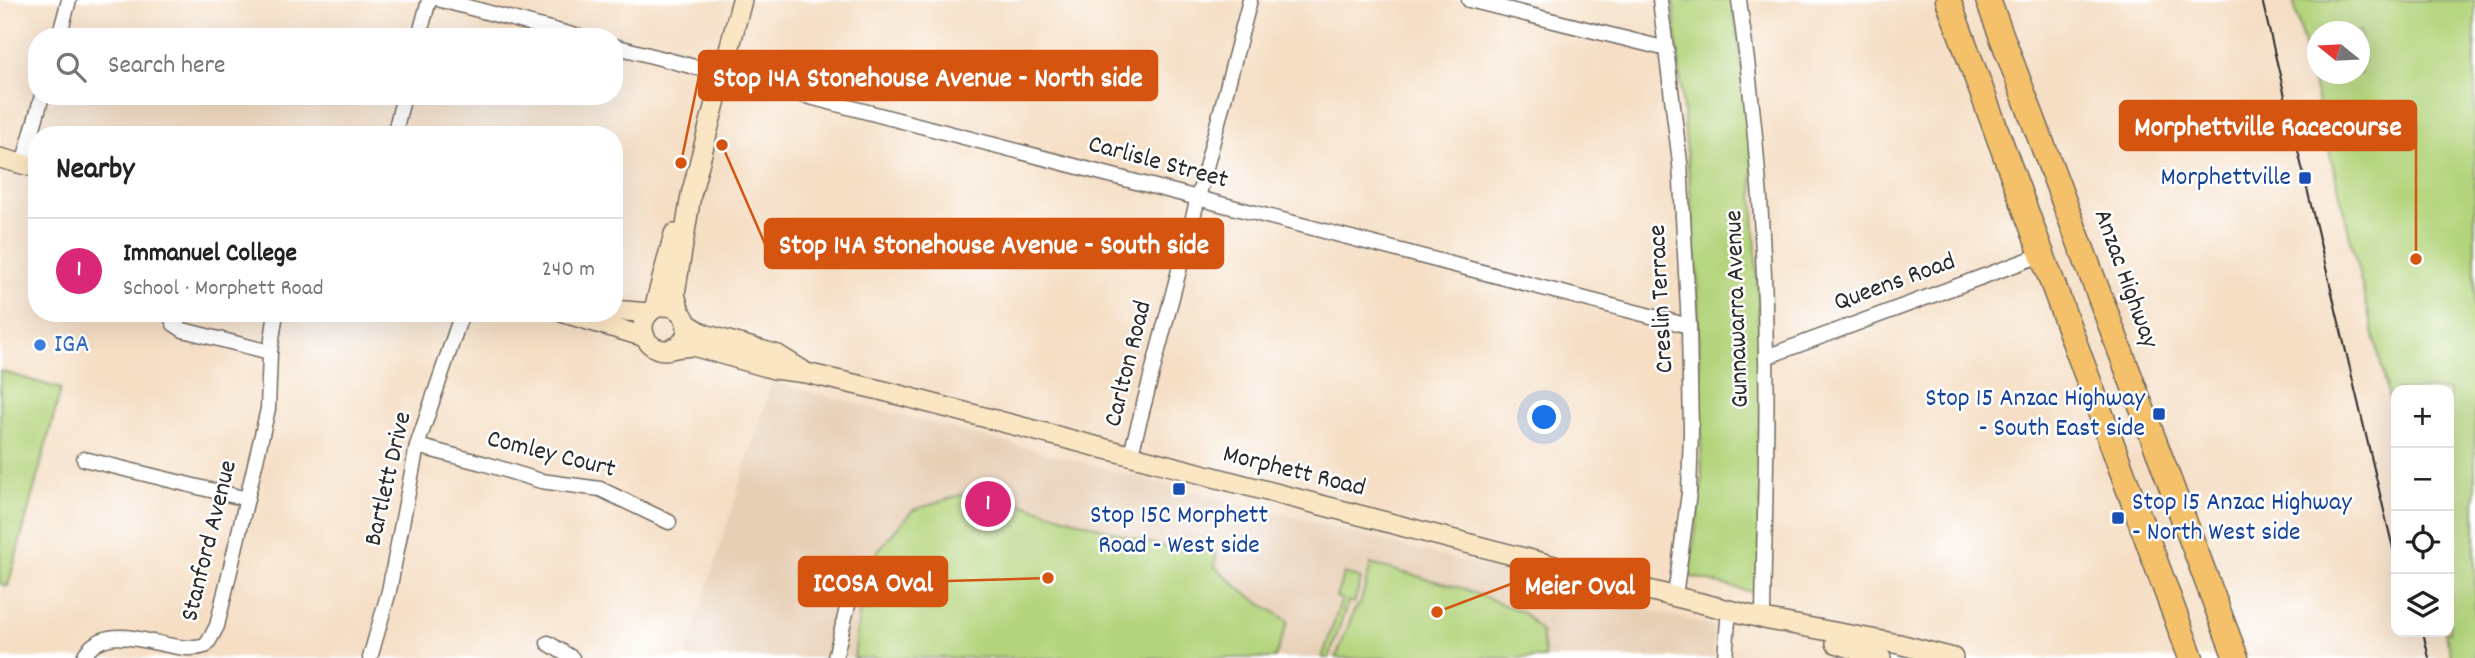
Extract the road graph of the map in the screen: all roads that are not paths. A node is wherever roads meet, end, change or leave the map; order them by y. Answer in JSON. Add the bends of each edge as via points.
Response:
{"nodes":[{"id":1,"x":69,"y":0,"type":"edge"},
{"id":2,"x":429,"y":0,"type":"edge"},
{"id":3,"x":441,"y":0,"type":"edge"},
{"id":4,"x":743,"y":0,"type":"edge"},
{"id":5,"x":1250,"y":0,"type":"edge"},
{"id":6,"x":1469,"y":0,"type":"edge"},
{"id":7,"x":1660,"y":0,"type":"edge"},
{"id":8,"x":1739,"y":0,"type":"edge"},
{"id":9,"x":1948,"y":0,"type":"edge"},
{"id":10,"x":1988,"y":0,"type":"edge"},
{"id":11,"x":61,"y":28,"type":"edge"},
{"id":12,"x":421,"y":28,"type":"edge"},
{"id":13,"x":546,"y":28,"type":"edge"},
{"id":14,"x":623,"y":48,"type":"edge"},
{"id":15,"x":1667,"y":49,"type":"junction"},
{"id":16,"x":2011,"y":60,"type":"junction"},
{"id":17,"x":723,"y":75,"type":"junction"},
{"id":18,"x":40,"y":105,"type":"edge"},
{"id":19,"x":402,"y":105,"type":"edge"},
{"id":20,"x":1987,"y":106,"type":"junction"},
{"id":21,"x":37,"y":126,"type":"edge"},
{"id":22,"x":396,"y":126,"type":"edge"},
{"id":23,"x":2041,"y":138,"type":"junction"},
{"id":24,"x":0,"y":158,"type":"edge"},
{"id":25,"x":28,"y":165,"type":"edge"},
{"id":26,"x":2015,"y":184,"type":"junction"},
{"id":27,"x":691,"y":195,"type":"junction"},
{"id":28,"x":1197,"y":198,"type":"junction"},
{"id":29,"x":2041,"y":255,"type":"junction"},
{"id":30,"x":623,"y":310,"type":"edge"},
{"id":31,"x":651,"y":311,"type":"junction"},
{"id":32,"x":683,"y":318,"type":"junction"},
{"id":33,"x":173,"y":322,"type":"edge"},
{"id":34,"x":275,"y":322,"type":"edge"},
{"id":35,"x":459,"y":322,"type":"edge"},
{"id":36,"x":594,"y":322,"type":"edge"},
{"id":37,"x":1689,"y":327,"type":"junction"},
{"id":38,"x":645,"y":337,"type":"junction"},
{"id":39,"x":673,"y":348,"type":"junction"},
{"id":40,"x":270,"y":352,"type":"junction"},
{"id":41,"x":1766,"y":357,"type":"junction"},
{"id":42,"x":806,"y":373,"type":"junction"},
{"id":43,"x":417,"y":446,"type":"junction"},
{"id":44,"x":1130,"y":457,"type":"junction"},
{"id":45,"x":84,"y":459,"type":"dead end"},
{"id":46,"x":247,"y":499,"type":"junction"},
{"id":47,"x":668,"y":522,"type":"dead end"},
{"id":48,"x":858,"y":567,"type":"dead end"},
{"id":49,"x":1675,"y":596,"type":"junction"},
{"id":50,"x":1729,"y":609,"type":"junction"},
{"id":51,"x":1766,"y":619,"type":"junction"},
{"id":52,"x":548,"y":643,"type":"dead end"},
{"id":53,"x":83,"y":658,"type":"edge"},
{"id":54,"x":370,"y":658,"type":"edge"},
{"id":55,"x":572,"y":658,"type":"edge"},
{"id":56,"x":835,"y":658,"type":"edge"},
{"id":57,"x":1725,"y":658,"type":"edge"},
{"id":58,"x":1881,"y":658,"type":"edge"},
{"id":59,"x":1953,"y":658,"type":"edge"},
{"id":60,"x":2191,"y":658,"type":"edge"},
{"id":61,"x":2236,"y":658,"type":"edge"}],
"edges":[{"from":1,"to":11,"type":"street"},
{"from":2,"to":12,"type":"street"},
{"from":3,"to":13,"type":"street"},
{"from":4,"to":17,"type":"street"},
{"from":5,"to":28,"type":"street","name":"Carlton Road"},
{"from":6,"to":15,"type":"street"},
{"from":7,"to":15,"type":"street","name":"Creslin Terrace"},
{"from":8,"to":41,"type":"street","name":"Gunnawarra Avenue","via":[[1757,159]]},
{"from":9,"to":20,"type":"highway"},
{"from":10,"to":16,"type":"highway","name":"Anzac Highway"},
{"from":14,"to":17,"type":"street","name":"Carlisle Street"},
{"from":15,"to":37,"type":"street","name":"Creslin Terrace","via":[[1680,163]]},
{"from":16,"to":20,"type":"highway","via":[[2012,100],[2001,108]]},
{"from":16,"to":23,"type":"highway","name":"Anzac Highway"},
{"from":17,"to":27,"type":"street"},
{"from":17,"to":28,"type":"street","name":"Carlisle Street"},
{"from":18,"to":21,"type":"street"},
{"from":19,"to":22,"type":"street"},
{"from":20,"to":26,"type":"highway"},
{"from":23,"to":26,"type":"highway","via":[[2021,149],[2014,168]]},
{"from":23,"to":61,"type":"highway","name":"Anzac Highway"},
{"from":24,"to":25,"type":"street"},
{"from":26,"to":29,"type":"highway"},
{"from":27,"to":31,"type":"street","via":[[676,226]]},
{"from":27,"to":32,"type":"street","via":[[675,294]]},
{"from":28,"to":37,"type":"street","name":"Carlisle Street"},
{"from":28,"to":44,"type":"street","name":"Carlton Road"},
{"from":29,"to":41,"type":"street","name":"Queens Road"},
{"from":29,"to":60,"type":"highway"},
{"from":30,"to":31,"type":"street"},
{"from":31,"to":32,"type":"street","via":[[673,307]]},
{"from":31,"to":38,"type":"street","via":[[645,320]]},
{"from":32,"to":39,"type":"street","via":[[685,337]]},
{"from":32,"to":42,"type":"street","name":"Morphett Road","via":[[704,334],[778,355]]},
{"from":33,"to":40,"type":"street","via":[[183,330]]},
{"from":34,"to":40,"type":"street","name":"Stanford Avenue"},
{"from":35,"to":43,"type":"street","name":"Bartlett Drive"},
{"from":36,"to":38,"type":"street"},
{"from":37,"to":49,"type":"street","name":"Creslin Terrace","via":[[1689,493]]},
{"from":38,"to":39,"type":"street","via":[[657,348]]},
{"from":39,"to":42,"type":"street","name":"Morphett Road","via":[[693,346],[774,369]]},
{"from":40,"to":46,"type":"street","name":"Stanford Avenue","via":[[268,409]]},
{"from":41,"to":51,"type":"street","name":"Gunnawarra Avenue"},
{"from":42,"to":44,"type":"street","name":"Morphett Road"},
{"from":43,"to":47,"type":"street","name":"Comley Court","via":[[541,481],[600,489]]},
{"from":43,"to":54,"type":"street","name":"Bartlett Drive","via":[[389,591]]},
{"from":44,"to":49,"type":"street","name":"Morphett Road"},
{"from":45,"to":46,"type":"street"},
{"from":46,"to":53,"type":"street","name":"Stanford Avenue","via":[[217,626],[208,644],[181,656],[100,641],[88,648]]},
{"from":48,"to":56,"type":"street"},
{"from":49,"to":50,"type":"street","name":"Morphett Road"},
{"from":50,"to":51,"type":"street","name":"Morphett Road"},
{"from":50,"to":57,"type":"street"},
{"from":51,"to":58,"type":"street","name":"Morphett Road"},
{"from":51,"to":59,"type":"street","name":"Morphett Road"},
{"from":52,"to":55,"type":"street"}]}
